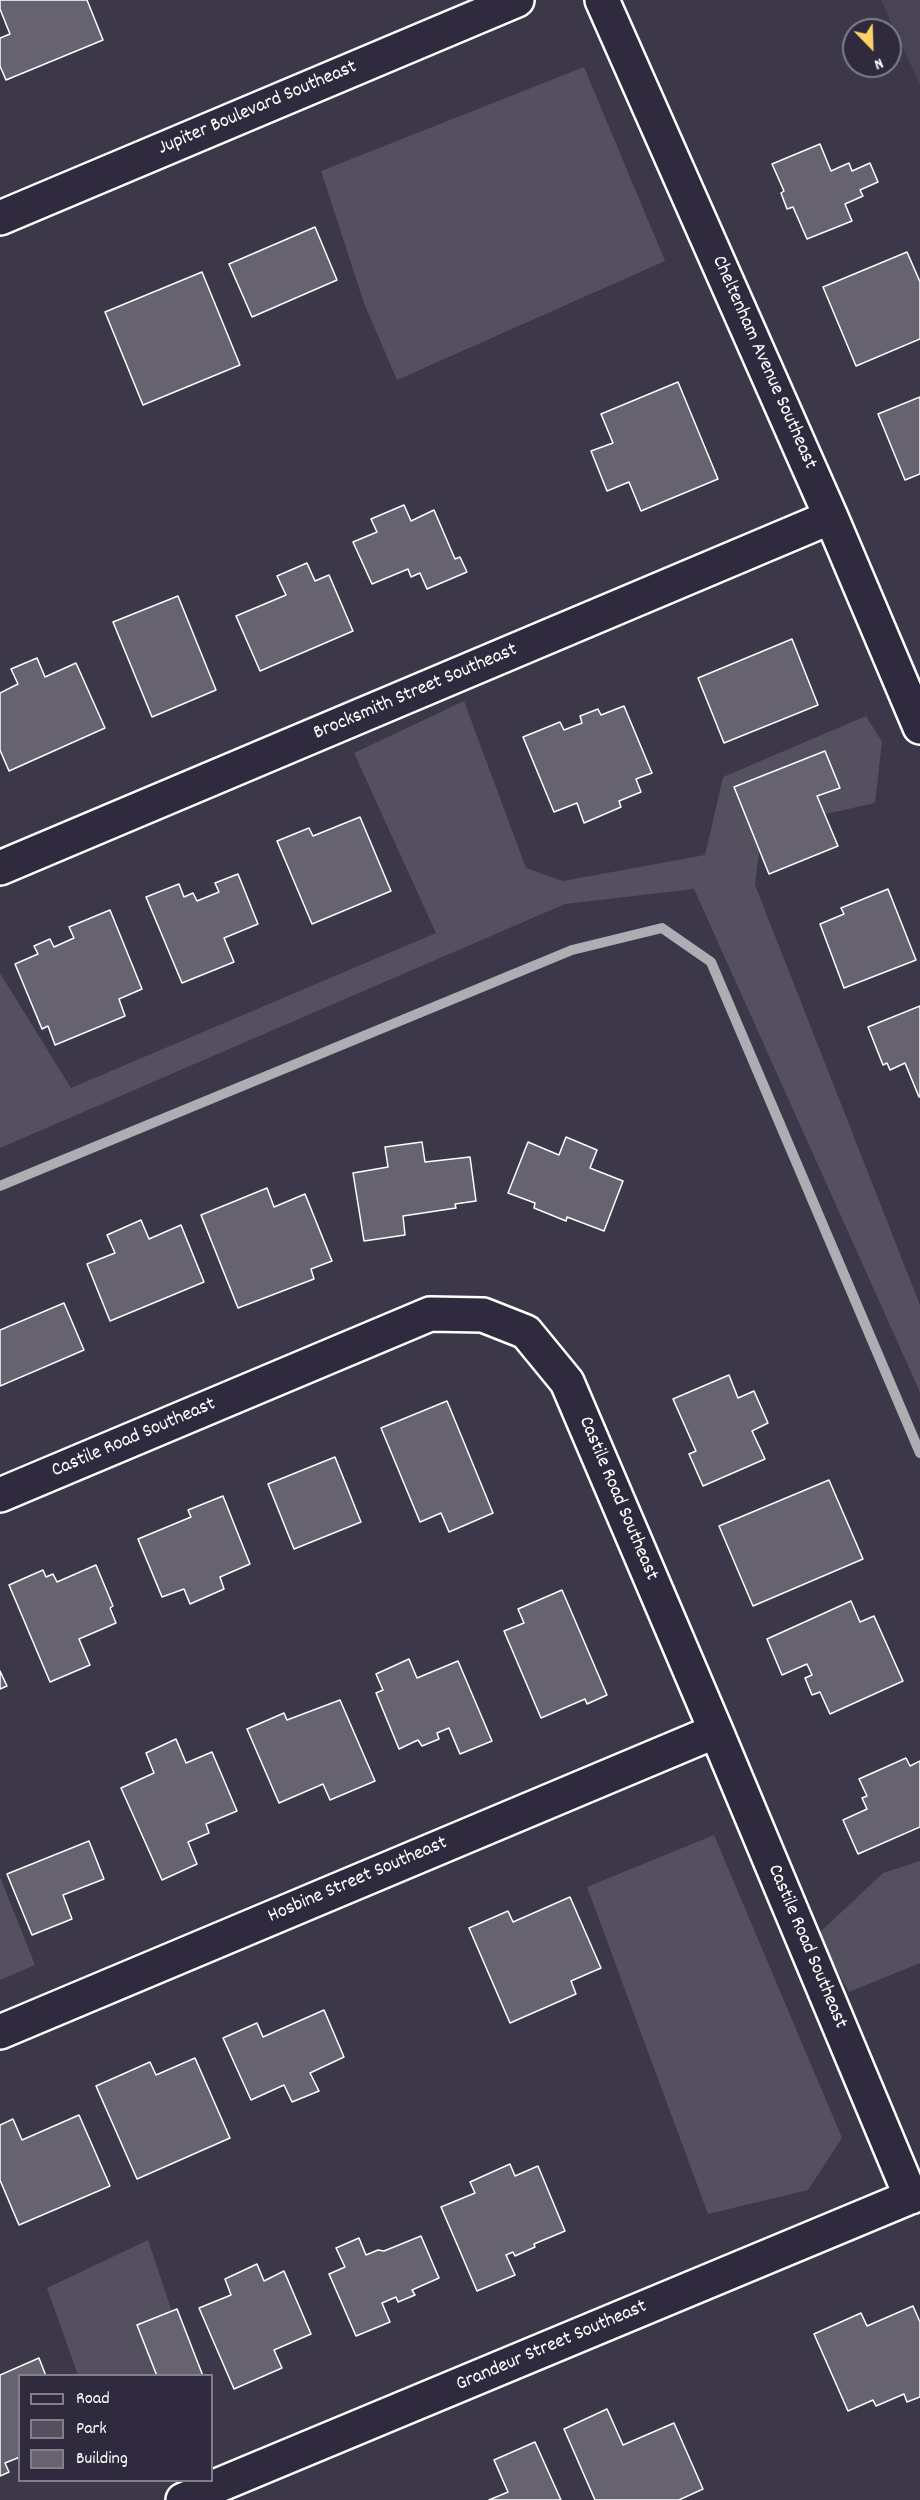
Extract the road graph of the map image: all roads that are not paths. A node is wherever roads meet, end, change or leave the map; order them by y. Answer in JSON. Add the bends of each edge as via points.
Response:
{"nodes":[{"id":1,"x":517,"y":0,"type":"edge"},
{"id":2,"x":602,"y":0,"type":"edge"},
{"id":3,"x":0,"y":218,"type":"edge"},
{"id":4,"x":831,"y":518,"type":"junction"},
{"id":5,"x":917,"y":713,"type":"edge"},
{"id":6,"x":0,"y":868,"type":"edge"},
{"id":7,"x":0,"y":1495,"type":"edge"},
{"id":8,"x":716,"y":1731,"type":"junction"},
{"id":9,"x":0,"y":2032,"type":"edge"},
{"id":10,"x":915,"y":2195,"type":"edge"},
{"id":11,"x":183,"y":2500,"type":"edge"}],
"edges":[{"from":1,"to":3,"type":"street","name":"Jupiter Boulevard Southeast"},
{"from":2,"to":4,"type":"street","name":"Cheltenham Avenue Southeast"},
{"from":4,"to":5,"type":"street","name":"Cheltenham Avenue Southeast"},
{"from":4,"to":6,"type":"street","name":"Brocksmith Street Southeast"},
{"from":7,"to":8,"type":"street","name":"Castile Road Southeast","via":[[430,1314],[483,1315],[526,1332],[567,1382]]},
{"from":8,"to":9,"type":"street","name":"Hosbine Street Southeast"},
{"from":8,"to":10,"type":"street","name":"Castile Road Southeast"},
{"from":10,"to":11,"type":"street","name":"Grandeur Street Southeast"}]}
